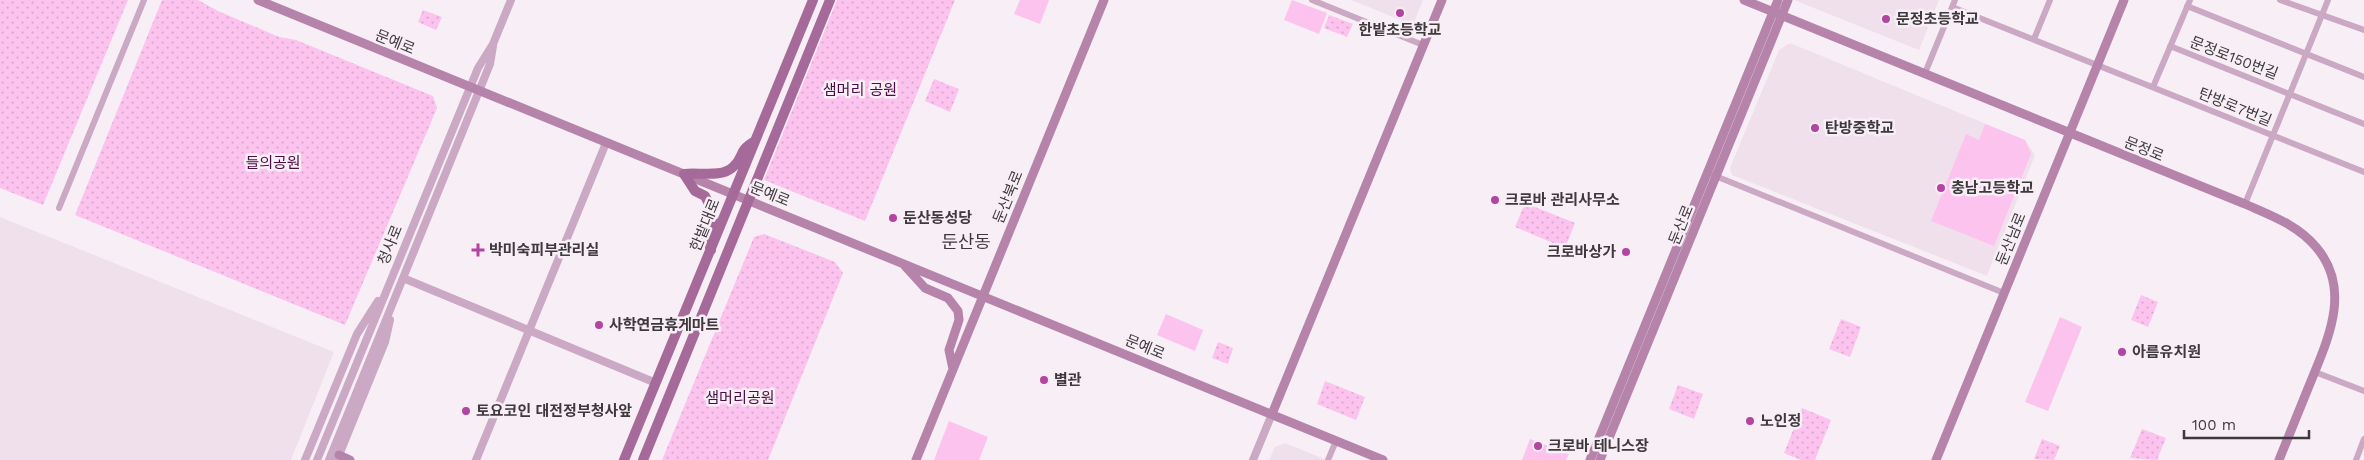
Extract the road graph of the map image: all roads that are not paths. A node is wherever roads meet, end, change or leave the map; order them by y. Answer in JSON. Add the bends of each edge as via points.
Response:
{"nodes":[{"id":1,"x":144,"y":0,"type":"edge"},
{"id":2,"x":258,"y":0,"type":"edge"},
{"id":3,"x":511,"y":0,"type":"edge"},
{"id":4,"x":813,"y":0,"type":"edge"},
{"id":5,"x":830,"y":0,"type":"edge"},
{"id":6,"x":1104,"y":0,"type":"edge"},
{"id":7,"x":1312,"y":0,"type":"edge"},
{"id":8,"x":1442,"y":0,"type":"edge"},
{"id":9,"x":1744,"y":0,"type":"edge"},
{"id":10,"x":1778,"y":0,"type":"edge"},
{"id":11,"x":1788,"y":0,"type":"edge"},
{"id":12,"x":2050,"y":0,"type":"edge"},
{"id":13,"x":2124,"y":0,"type":"edge"},
{"id":14,"x":2280,"y":0,"type":"edge"},
{"id":15,"x":2328,"y":0,"type":"edge"},
{"id":16,"x":1953,"y":3,"type":"edge"},
{"id":17,"x":2189,"y":3,"type":"edge"},
{"id":18,"x":1778,"y":14,"type":"junction"},
{"id":19,"x":2321,"y":16,"type":"junction"},
{"id":20,"x":2364,"y":30,"type":"edge"},
{"id":21,"x":2034,"y":39,"type":"junction"},
{"id":22,"x":493,"y":44,"type":"junction"},
{"id":23,"x":1423,"y":45,"type":"junction"},
{"id":24,"x":2170,"y":46,"type":"junction"},
{"id":25,"x":2306,"y":53,"type":"junction"},
{"id":26,"x":2097,"y":64,"type":"junction"},
{"id":27,"x":1925,"y":73,"type":"junction"},
{"id":28,"x":2364,"y":77,"type":"edge"},
{"id":29,"x":470,"y":87,"type":"junction"},
{"id":30,"x":2153,"y":87,"type":"junction"},
{"id":31,"x":479,"y":91,"type":"junction"},
{"id":32,"x":2290,"y":93,"type":"junction"},
{"id":33,"x":2364,"y":124,"type":"edge"},
{"id":34,"x":2070,"y":133,"type":"junction"},
{"id":35,"x":2272,"y":135,"type":"junction"},
{"id":36,"x":756,"y":141,"type":"junction"},
{"id":37,"x":606,"y":143,"type":"junction"},
{"id":38,"x":2364,"y":172,"type":"edge"},
{"id":39,"x":684,"y":174,"type":"junction"},
{"id":40,"x":1712,"y":175,"type":"junction"},
{"id":41,"x":734,"y":194,"type":"junction"},
{"id":42,"x":748,"y":200,"type":"junction"},
{"id":43,"x":2245,"y":204,"type":"junction"},
{"id":44,"x":58,"y":208,"type":"dead end"},
{"id":45,"x":711,"y":250,"type":"junction"},
{"id":46,"x":903,"y":264,"type":"junction"},
{"id":47,"x":403,"y":278,"type":"junction"},
{"id":48,"x":388,"y":287,"type":"junction"},
{"id":49,"x":398,"y":291,"type":"junction"},
{"id":50,"x":2004,"y":293,"type":"junction"},
{"id":51,"x":983,"y":296,"type":"junction"},
{"id":52,"x":529,"y":331,"type":"junction"},
{"id":53,"x":953,"y":370,"type":"junction"},
{"id":54,"x":2315,"y":372,"type":"junction"},
{"id":55,"x":656,"y":383,"type":"junction"},
{"id":56,"x":2364,"y":391,"type":"edge"},
{"id":57,"x":1272,"y":414,"type":"junction"},
{"id":58,"x":2364,"y":439,"type":"edge"},
{"id":59,"x":1336,"y":441,"type":"junction"},
{"id":60,"x":338,"y":458,"type":"edge"},
{"id":61,"x":305,"y":460,"type":"edge"},
{"id":62,"x":317,"y":460,"type":"edge"},
{"id":63,"x":328,"y":460,"type":"edge"},
{"id":64,"x":350,"y":460,"type":"edge"},
{"id":65,"x":476,"y":460,"type":"edge"},
{"id":66,"x":624,"y":460,"type":"edge"},
{"id":67,"x":643,"y":460,"type":"edge"},
{"id":68,"x":916,"y":460,"type":"edge"},
{"id":69,"x":1253,"y":460,"type":"edge"},
{"id":70,"x":1328,"y":460,"type":"edge"},
{"id":71,"x":1383,"y":460,"type":"edge"},
{"id":72,"x":1590,"y":460,"type":"edge"},
{"id":73,"x":1600,"y":460,"type":"edge"},
{"id":74,"x":1936,"y":460,"type":"edge"},
{"id":75,"x":2279,"y":460,"type":"edge"},
{"id":76,"x":2356,"y":460,"type":"edge"}],
"edges":[{"from":1,"to":44,"type":"street"},
{"from":2,"to":29,"type":"main road","name":"문예로"},
{"from":3,"to":22,"type":"street","name":"청사로"},
{"from":4,"to":36,"type":"main road","name":"한밭대로"},
{"from":5,"to":42,"type":"main road","name":"한밭대로"},
{"from":6,"to":51,"type":"main road","name":"둔산북로"},
{"from":7,"to":23,"type":"street"},
{"from":8,"to":23,"type":"main road"},
{"from":9,"to":18,"type":"main road","name":"문정로"},
{"from":10,"to":18,"type":"main road","name":"둔산로"},
{"from":11,"to":18,"type":"main road","name":"둔산로"},
{"from":12,"to":21,"type":"street"},
{"from":13,"to":26,"type":"main road","name":"둔산남로"},
{"from":14,"to":19,"type":"street"},
{"from":15,"to":19,"type":"street","name":"문정로150번길"},
{"from":16,"to":21,"type":"street","name":"탄방로7번길"},
{"from":16,"to":27,"type":"street"},
{"from":17,"to":24,"type":"street"},
{"from":17,"to":25,"type":"street","name":"문정로150번길"},
{"from":18,"to":27,"type":"main road","name":"문정로"},
{"from":18,"to":40,"type":"main road","name":"둔산로"},
{"from":19,"to":20,"type":"street"},
{"from":19,"to":25,"type":"street","name":"문정로150번길"},
{"from":21,"to":26,"type":"street","name":"탄방로7번길"},
{"from":22,"to":29,"type":"street","name":"청사로","via":[[481,60]]},
{"from":22,"to":31,"type":"street","name":"청사로","via":[[490,64]]},
{"from":23,"to":57,"type":"main road"},
{"from":24,"to":30,"type":"street"},
{"from":24,"to":32,"type":"street","name":"문정로150번길"},
{"from":25,"to":28,"type":"street"},
{"from":25,"to":32,"type":"street","name":"문정로150번길"},
{"from":26,"to":30,"type":"street","name":"탄방로7번길"},
{"from":26,"to":34,"type":"main road","name":"둔산남로"},
{"from":27,"to":34,"type":"main road","name":"문정로"},
{"from":29,"to":31,"type":"main road","name":"문예로"},
{"from":29,"to":48,"type":"street","name":"청사로"},
{"from":30,"to":35,"type":"street","name":"탄방로7번길"},
{"from":31,"to":37,"type":"main road","name":"문예로"},
{"from":31,"to":47,"type":"street","name":"청사로"},
{"from":32,"to":33,"type":"street"},
{"from":32,"to":35,"type":"street","name":"문정로150번길"},
{"from":34,"to":43,"type":"main road","name":"문정로"},
{"from":34,"to":50,"type":"main road","name":"둔산남로"},
{"from":35,"to":38,"type":"street","name":"탄방로7번길"},
{"from":35,"to":43,"type":"street","name":"문정로150번길"},
{"from":36,"to":39,"type":"main road","via":[[744,148],[733,168],[726,172]]},
{"from":36,"to":41,"type":"main road","name":"한밭대로"},
{"from":37,"to":39,"type":"main road","name":"문예로"},
{"from":37,"to":52,"type":"street"},
{"from":39,"to":41,"type":"main road","name":"문예로"},
{"from":39,"to":45,"type":"main road","via":[[712,208],[713,223],[706,238]]},
{"from":40,"to":50,"type":"street"},
{"from":40,"to":72,"type":"main road","name":"둔산로"},
{"from":40,"to":73,"type":"main road","name":"둔산로"},
{"from":41,"to":42,"type":"main road","name":"문예로"},
{"from":41,"to":45,"type":"main road","name":"한밭대로"},
{"from":42,"to":46,"type":"main road","name":"문예로"},
{"from":42,"to":67,"type":"main road","name":"한밭대로"},
{"from":43,"to":54,"type":"main road","name":"문정로","via":[[2293,227],[2316,246],[2327,262],[2335,290],[2335,309]]},
{"from":45,"to":55,"type":"main road","name":"한밭대로"},
{"from":46,"to":51,"type":"main road","name":"문예로"},
{"from":46,"to":53,"type":"main road","via":[[925,288],[948,298],[958,311],[959,320],[949,350]]},
{"from":47,"to":49,"type":"street","name":"청사로"},
{"from":47,"to":52,"type":"street"},
{"from":48,"to":61,"type":"street","via":[[357,334]]},
{"from":48,"to":62,"type":"street","name":"청사로"},
{"from":49,"to":60,"type":"street","via":[[385,342]]},
{"from":49,"to":63,"type":"street","name":"청사로"},
{"from":50,"to":74,"type":"main road","name":"둔산남로"},
{"from":51,"to":53,"type":"main road","name":"둔산북로"},
{"from":51,"to":57,"type":"main road","name":"문예로"},
{"from":52,"to":55,"type":"street"},
{"from":52,"to":65,"type":"street"},
{"from":53,"to":68,"type":"main road","name":"둔산북로"},
{"from":54,"to":56,"type":"street"},
{"from":54,"to":75,"type":"main road","name":"문정로"},
{"from":55,"to":66,"type":"main road","name":"한밭대로"},
{"from":57,"to":59,"type":"main road","name":"문예로"},
{"from":57,"to":69,"type":"street"},
{"from":58,"to":76,"type":"street"},
{"from":59,"to":70,"type":"street"},
{"from":59,"to":71,"type":"main road","name":"문예로"},
{"from":60,"to":64,"type":"main road"}]}
